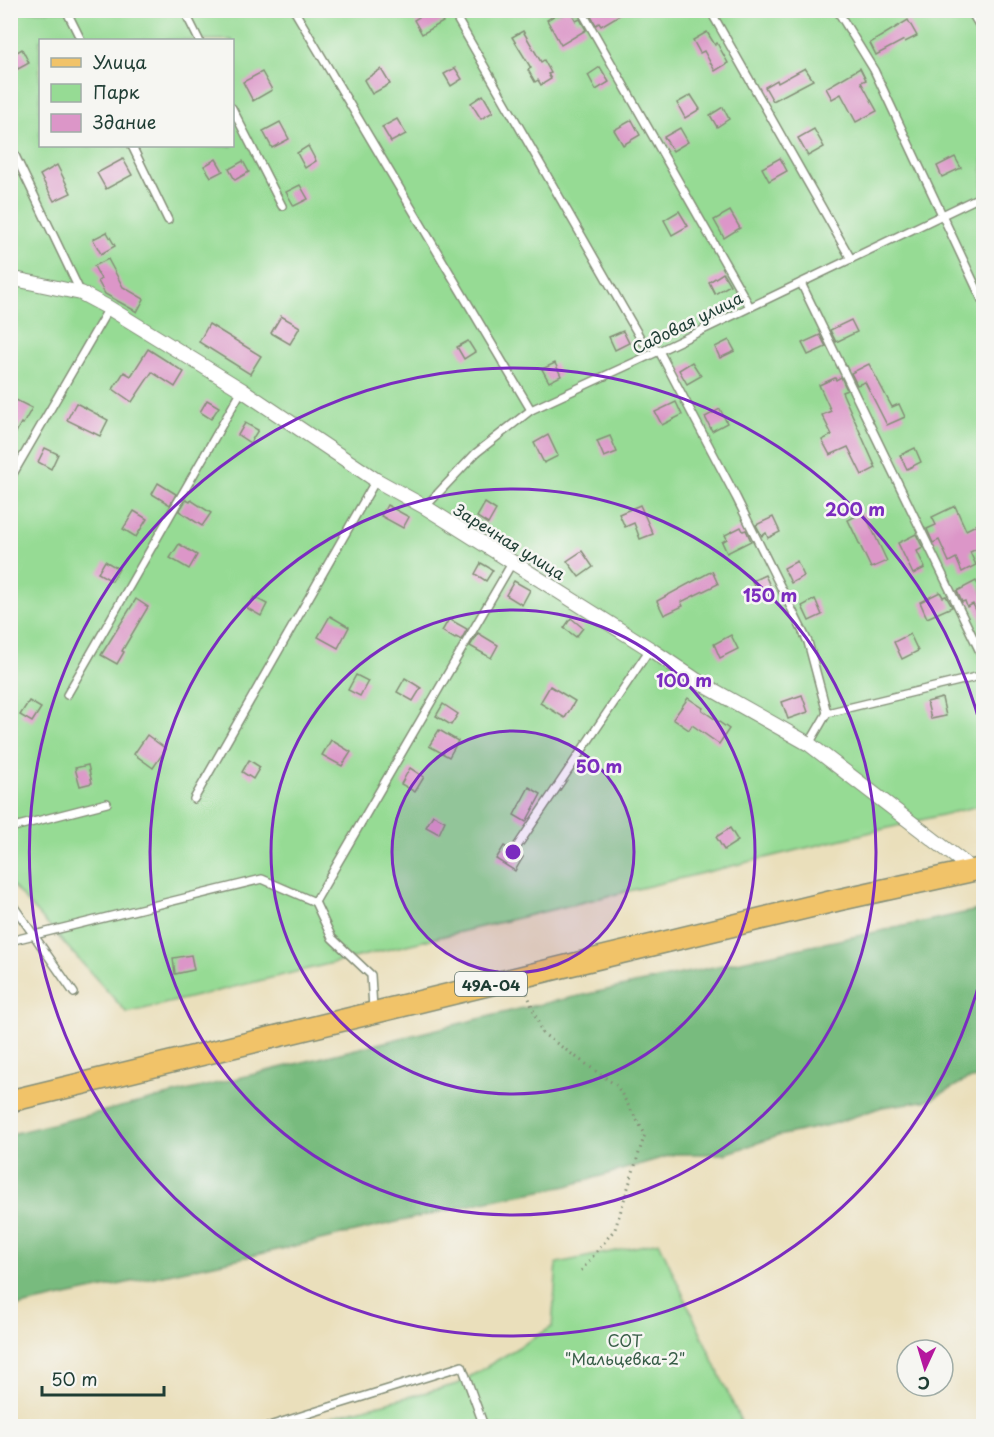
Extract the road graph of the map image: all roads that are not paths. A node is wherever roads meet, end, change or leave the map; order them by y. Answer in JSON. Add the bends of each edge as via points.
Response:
{"nodes":[{"id":1,"x":66,"y":10,"type":"edge"},
{"id":2,"x":184,"y":10,"type":"edge"},
{"id":3,"x":294,"y":10,"type":"edge"},
{"id":4,"x":452,"y":10,"type":"edge"},
{"id":5,"x":581,"y":10,"type":"edge"},
{"id":6,"x":710,"y":10,"type":"edge"},
{"id":7,"x":837,"y":10,"type":"edge"},
{"id":8,"x":970,"y":10,"type":"edge"},
{"id":9,"x":984,"y":33,"type":"edge"},
{"id":10,"x":80,"y":39,"type":"edge"},
{"id":11,"x":198,"y":39,"type":"edge"},
{"id":12,"x":234,"y":112,"type":"edge"},
{"id":13,"x":10,"y":145,"type":"edge"},
{"id":14,"x":132,"y":147,"type":"edge"},
{"id":15,"x":984,"y":195,"type":"edge"},
{"id":16,"x":282,"y":206,"type":"dead end"},
{"id":17,"x":942,"y":215,"type":"junction"},
{"id":18,"x":168,"y":220,"type":"dead end"},
{"id":19,"x":851,"y":259,"type":"junction"},
{"id":20,"x":10,"y":278,"type":"edge"},
{"id":21,"x":801,"y":283,"type":"junction"},
{"id":22,"x":81,"y":293,"type":"junction"},
{"id":23,"x":984,"y":304,"type":"edge"},
{"id":24,"x":750,"y":307,"type":"junction"},
{"id":25,"x":109,"y":308,"type":"junction"},
{"id":26,"x":659,"y":351,"type":"junction"},
{"id":27,"x":242,"y":390,"type":"junction"},
{"id":28,"x":531,"y":410,"type":"junction"},
{"id":29,"x":10,"y":479,"type":"edge"},
{"id":30,"x":376,"y":480,"type":"junction"},
{"id":31,"x":425,"y":507,"type":"junction"},
{"id":32,"x":512,"y":563,"type":"junction"},
{"id":33,"x":650,"y":649,"type":"junction"},
{"id":34,"x":984,"y":660,"type":"edge"},
{"id":35,"x":984,"y":675,"type":"edge"},
{"id":36,"x":67,"y":695,"type":"dead end"},
{"id":37,"x":827,"y":713,"type":"junction"},
{"id":38,"x":809,"y":744,"type":"junction"},
{"id":39,"x":194,"y":799,"type":"dead end"},
{"id":40,"x":107,"y":803,"type":"dead end"},
{"id":41,"x":10,"y":828,"type":"edge"},
{"id":42,"x":518,"y":845,"type":"dead end"},
{"id":43,"x":980,"y":871,"type":"edge"},
{"id":44,"x":10,"y":901,"type":"edge"},
{"id":45,"x":315,"y":902,"type":"junction"},
{"id":46,"x":34,"y":935,"type":"junction"},
{"id":47,"x":10,"y":940,"type":"edge"},
{"id":48,"x":74,"y":993,"type":"dead end"},
{"id":49,"x":373,"y":1013,"type":"junction"},
{"id":50,"x":10,"y":1101,"type":"edge"},
{"id":51,"x":269,"y":1426,"type":"edge"},
{"id":52,"x":484,"y":1426,"type":"edge"}],
"edges":[{"from":1,"to":10,"type":"lane"},
{"from":2,"to":11,"type":"lane"},
{"from":3,"to":28,"type":"lane"},
{"from":4,"to":26,"type":"lane","via":[[642,341]]},
{"from":5,"to":24,"type":"lane"},
{"from":6,"to":19,"type":"lane"},
{"from":7,"to":17,"type":"lane","via":[[874,70]]},
{"from":8,"to":9,"type":"lane"},
{"from":12,"to":16,"type":"lane"},
{"from":13,"to":22,"type":"lane"},
{"from":14,"to":18,"type":"lane"},
{"from":15,"to":17,"type":"lane","name":"Садовая улица"},
{"from":17,"to":19,"type":"lane","name":"Садовая улица"},
{"from":17,"to":23,"type":"lane"},
{"from":19,"to":21,"type":"lane","name":"Садовая улица"},
{"from":20,"to":22,"type":"street","name":"Заречная улица"},
{"from":21,"to":24,"type":"lane","name":"Садовая улица"},
{"from":21,"to":34,"type":"lane"},
{"from":22,"to":25,"type":"street","name":"Заречная улица"},
{"from":24,"to":26,"type":"lane","name":"Садовая улица"},
{"from":25,"to":27,"type":"street","name":"Заречная улица"},
{"from":25,"to":29,"type":"lane"},
{"from":26,"to":28,"type":"lane","name":"Садовая улица"},
{"from":26,"to":37,"type":"lane","via":[[808,642]]},
{"from":27,"to":30,"type":"street","name":"Заречная улица"},
{"from":27,"to":36,"type":"lane"},
{"from":28,"to":31,"type":"lane","name":"Садовая улица","via":[[476,453]]},
{"from":30,"to":31,"type":"street","name":"Заречная улица"},
{"from":30,"to":39,"type":"lane"},
{"from":31,"to":32,"type":"street","name":"Заречная улица"},
{"from":32,"to":33,"type":"street","name":"Заречная улица"},
{"from":32,"to":45,"type":"lane"},
{"from":33,"to":38,"type":"street","name":"Заречная улица","via":[[699,682]]},
{"from":33,"to":42,"type":"lane"},
{"from":35,"to":37,"type":"lane"},
{"from":37,"to":38,"type":"lane"},
{"from":38,"to":43,"type":"street","name":"Заречная улица"},
{"from":40,"to":41,"type":"lane"},
{"from":43,"to":49,"type":"main road","number":"49А-04","via":[[838,900]]},
{"from":44,"to":46,"type":"lane"},
{"from":45,"to":46,"type":"lane","via":[[262,879]]},
{"from":45,"to":49,"type":"lane","via":[[332,938],[371,975]]},
{"from":46,"to":47,"type":"lane"},
{"from":46,"to":48,"type":"lane"},
{"from":49,"to":50,"type":"main road","number":"49А-04"},
{"from":51,"to":52,"type":"lane","via":[[462,1366]]}]}
